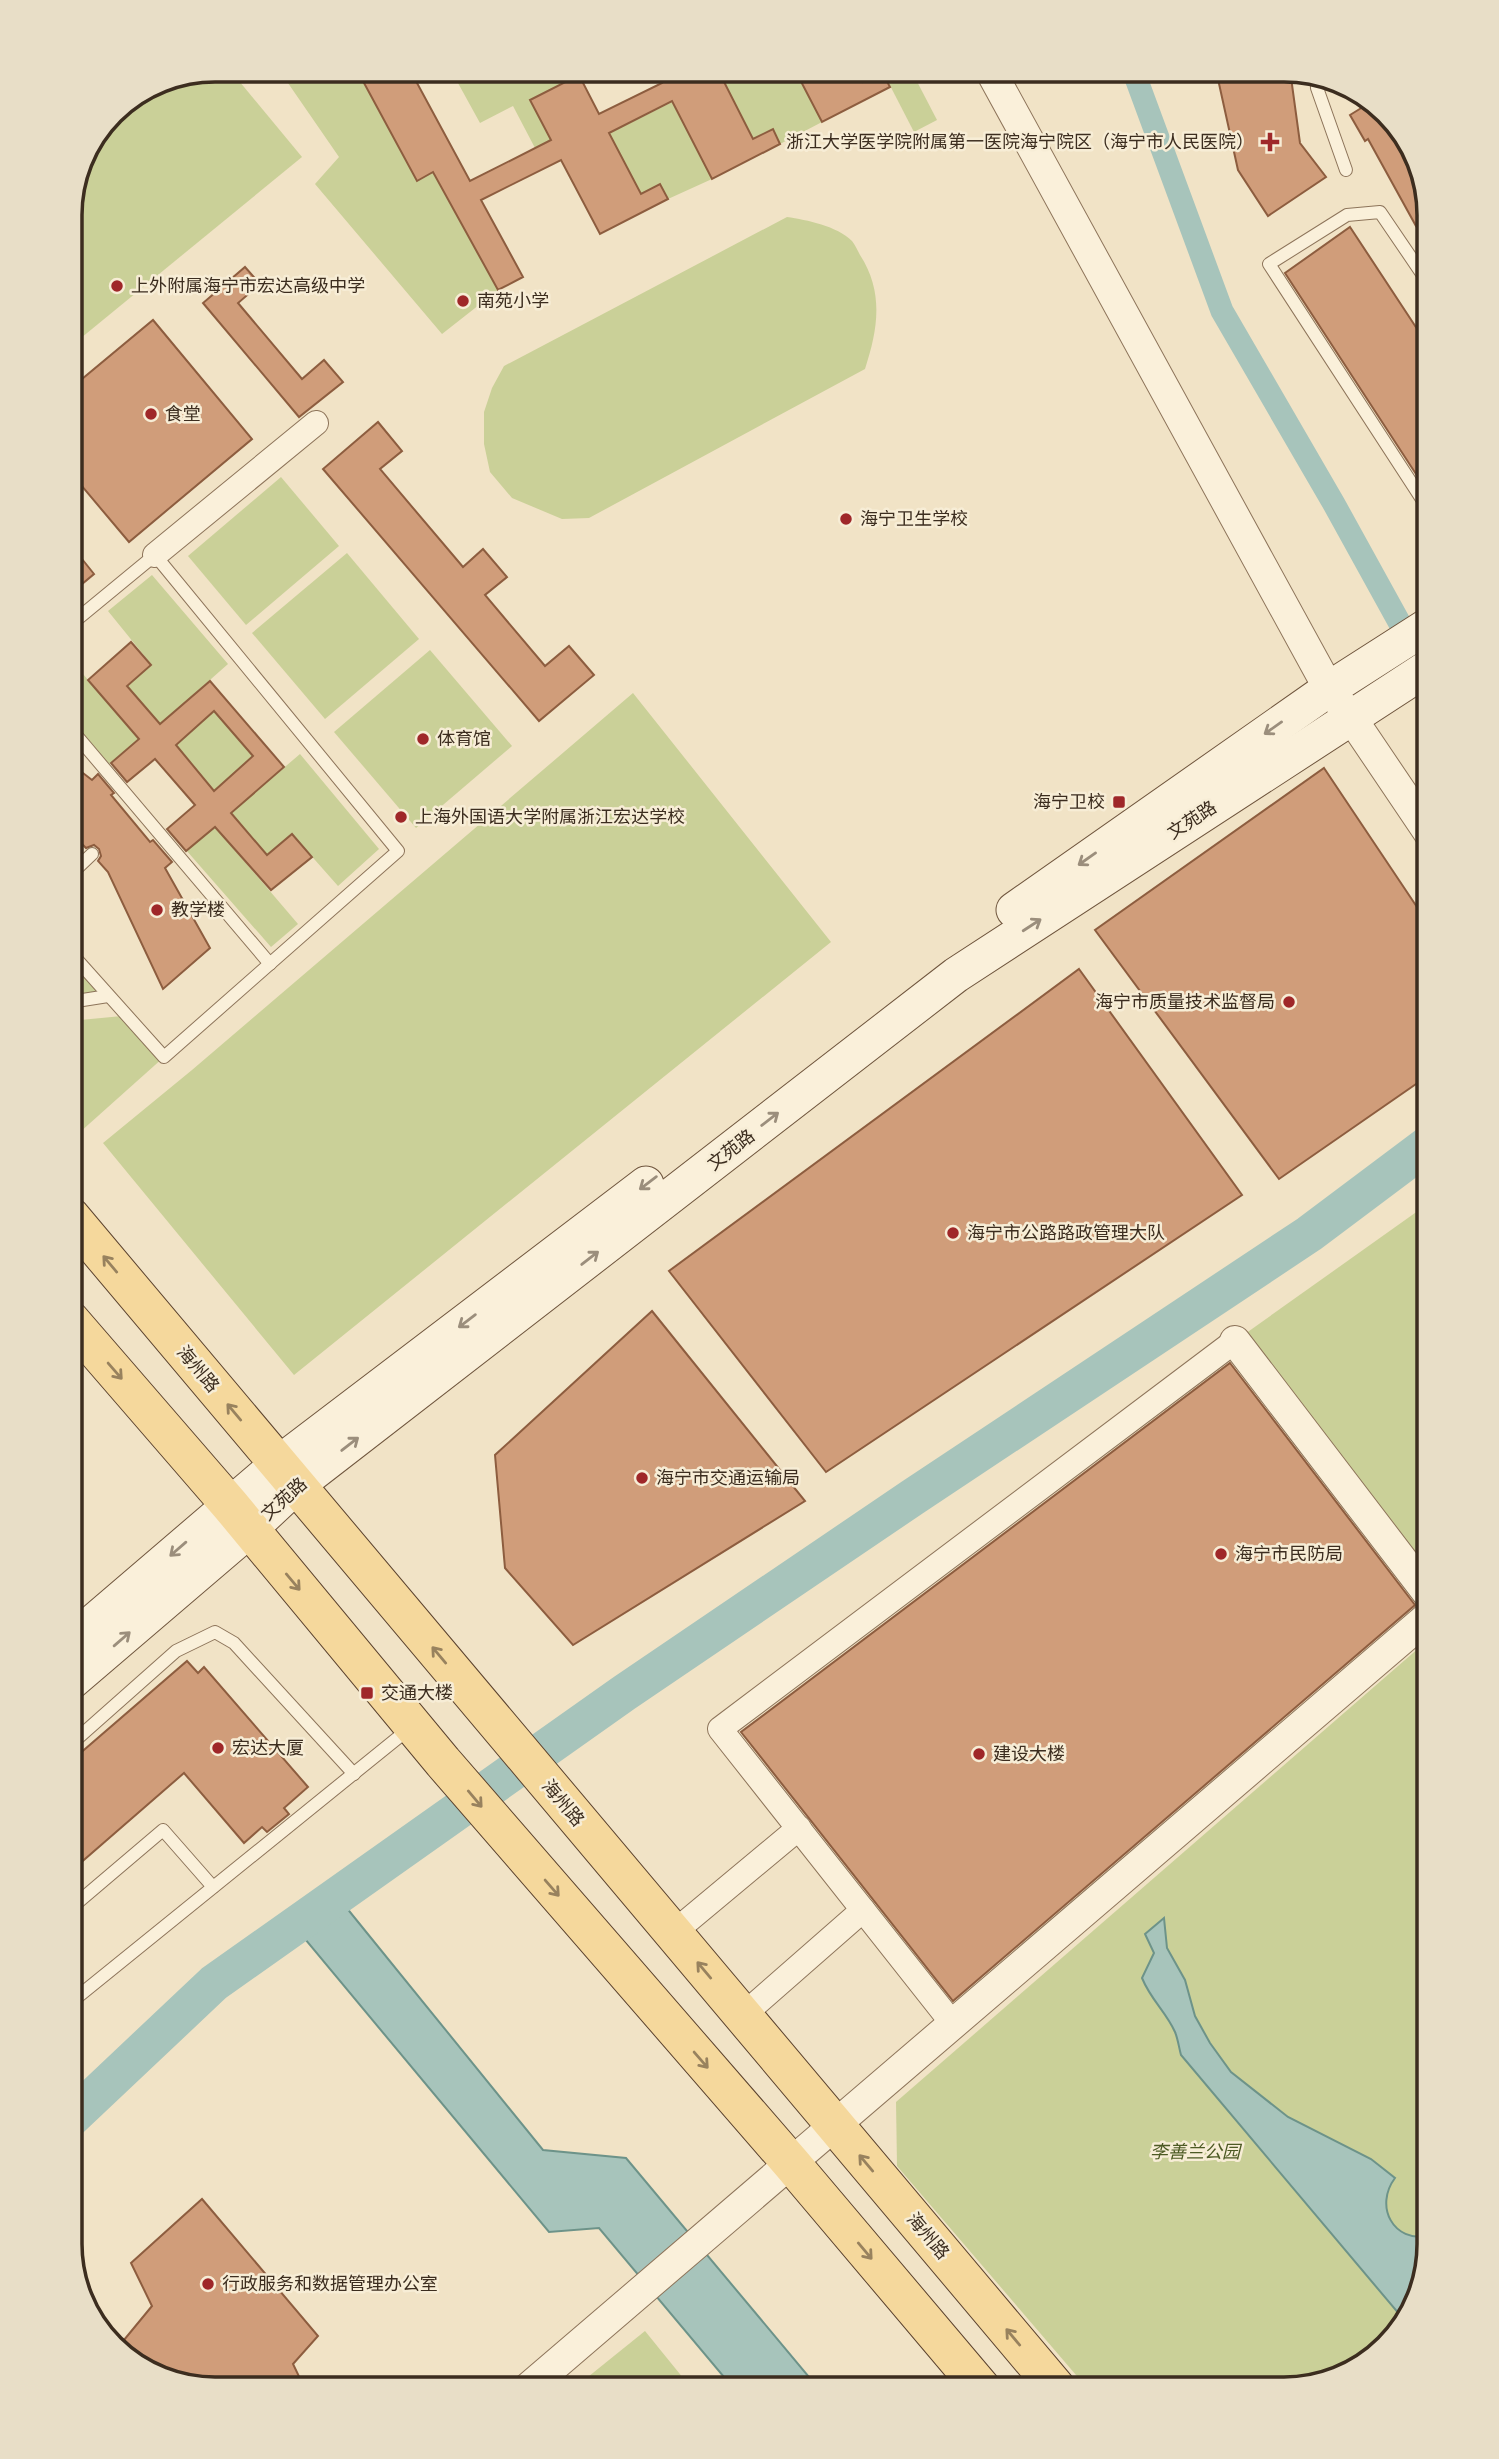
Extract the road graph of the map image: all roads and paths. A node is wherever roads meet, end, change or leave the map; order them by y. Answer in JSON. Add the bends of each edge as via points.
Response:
{"nodes":[{"id":1,"x":997,"y":83,"type":"edge"},
{"id":2,"x":1318,"y":87,"type":"edge"},
{"id":3,"x":1346,"y":170,"type":"dead end"},
{"id":4,"x":1417,"y":266,"type":"edge"},
{"id":5,"x":316,"y":423,"type":"dead end"},
{"id":6,"x":1417,"y":492,"type":"edge"},
{"id":7,"x":155,"y":555,"type":"junction"},
{"id":8,"x":83,"y":614,"type":"edge"},
{"id":9,"x":1417,"y":633,"type":"edge"},
{"id":10,"x":1417,"y":674,"type":"edge"},
{"id":11,"x":1329,"y":689,"type":"junction"},
{"id":12,"x":1350,"y":716,"type":"junction"},
{"id":13,"x":83,"y":743,"type":"edge"},
{"id":14,"x":1417,"y":816,"type":"edge"},
{"id":15,"x":92,"y":854,"type":"dead end"},
{"id":16,"x":83,"y":863,"type":"edge"},
{"id":17,"x":270,"y":964,"type":"junction"},
{"id":18,"x":83,"y":967,"type":"edge"},
{"id":19,"x":108,"y":996,"type":"junction"},
{"id":20,"x":83,"y":1000,"type":"edge"},
{"id":21,"x":82,"y":1231,"type":"edge"},
{"id":22,"x":82,"y":1334,"type":"edge"},
{"id":23,"x":1235,"y":1341,"type":"joint"},
{"id":24,"x":287,"y":1475,"type":"junction"},
{"id":25,"x":240,"y":1517,"type":"junction"},
{"id":26,"x":1417,"y":1579,"type":"edge"},
{"id":27,"x":1417,"y":1626,"type":"edge"},
{"id":28,"x":82,"y":1633,"type":"edge"},
{"id":29,"x":82,"y":1671,"type":"edge"},
{"id":30,"x":413,"y":1726,"type":"junction"},
{"id":31,"x":82,"y":1734,"type":"edge"},
{"id":32,"x":354,"y":1774,"type":"junction"},
{"id":33,"x":799,"y":1828,"type":"junction"},
{"id":34,"x":213,"y":1887,"type":"junction"},
{"id":35,"x":82,"y":1899,"type":"edge"},
{"id":36,"x":863,"y":1910,"type":"junction"},
{"id":37,"x":673,"y":1933,"type":"junction"},
{"id":38,"x":82,"y":1993,"type":"edge"},
{"id":39,"x":742,"y":2016,"type":"junction"},
{"id":40,"x":953,"y":2024,"type":"junction"},
{"id":41,"x":835,"y":2125,"type":"junction"},
{"id":42,"x":791,"y":2163,"type":"junction"},
{"id":43,"x":542,"y":2376,"type":"edge"},
{"id":44,"x":972,"y":2377,"type":"edge"},
{"id":45,"x":1047,"y":2377,"type":"edge"}],
"edges":[{"from":1,"to":11,"type":"street"},
{"from":2,"to":3,"type":"lane"},
{"from":4,"to":6,"type":"lane","via":[[1380,212],[1347,215],[1269,264]]},
{"from":5,"to":7,"type":"street"},
{"from":7,"to":8,"type":"lane"},
{"from":7,"to":17,"type":"lane","via":[[397,851]]},
{"from":9,"to":11,"type":"main road","name":"文苑路"},
{"from":10,"to":12,"type":"main road","name":"文苑路"},
{"from":11,"to":12,"type":"street"},
{"from":11,"to":24,"type":"main road","name":"文苑路","one_way":true,"via":[[931,968]]},
{"from":12,"to":14,"type":"street"},
{"from":24,"to":12,"type":"main road","name":"文苑路","one_way":true,"via":[[956,975]]},
{"from":13,"to":17,"type":"lane"},
{"from":15,"to":16,"type":"lane"},
{"from":17,"to":19,"type":"lane","via":[[164,1057]]},
{"from":18,"to":19,"type":"lane"},
{"from":19,"to":20,"type":"lane"},
{"from":24,"to":21,"type":"main road","name":"海州路","one_way":true},
{"from":22,"to":25,"type":"main road","one_way":true},
{"from":23,"to":26,"type":"street"},
{"from":23,"to":33,"type":"street","via":[[720,1729]]},
{"from":24,"to":25,"type":"main road","name":"文苑路"},
{"from":37,"to":24,"type":"main road","name":"海州路","one_way":true},
{"from":25,"to":28,"type":"main road","name":"文苑路","one_way":true},
{"from":29,"to":25,"type":"main road","name":"文苑路","one_way":true},
{"from":25,"to":30,"type":"main road","one_way":true},
{"from":27,"to":40,"type":"street"},
{"from":30,"to":32,"type":"lane"},
{"from":30,"to":42,"type":"main road","one_way":true},
{"from":31,"to":32,"type":"lane","via":[[176,1651],[215,1632],[234,1643]]},
{"from":32,"to":34,"type":"lane"},
{"from":33,"to":36,"type":"street"},
{"from":33,"to":37,"type":"street"},
{"from":34,"to":35,"type":"lane","via":[[163,1830]]},
{"from":34,"to":38,"type":"lane"},
{"from":36,"to":39,"type":"street"},
{"from":36,"to":40,"type":"street"},
{"from":39,"to":37,"type":"main road","name":"海州路","one_way":true},
{"from":39,"to":41,"type":"main road","name":"海州路"},
{"from":40,"to":41,"type":"street"},
{"from":41,"to":42,"type":"street"},
{"from":45,"to":41,"type":"main road","name":"海州路","one_way":true},
{"from":42,"to":43,"type":"street"},
{"from":42,"to":44,"type":"main road","one_way":true}]}
